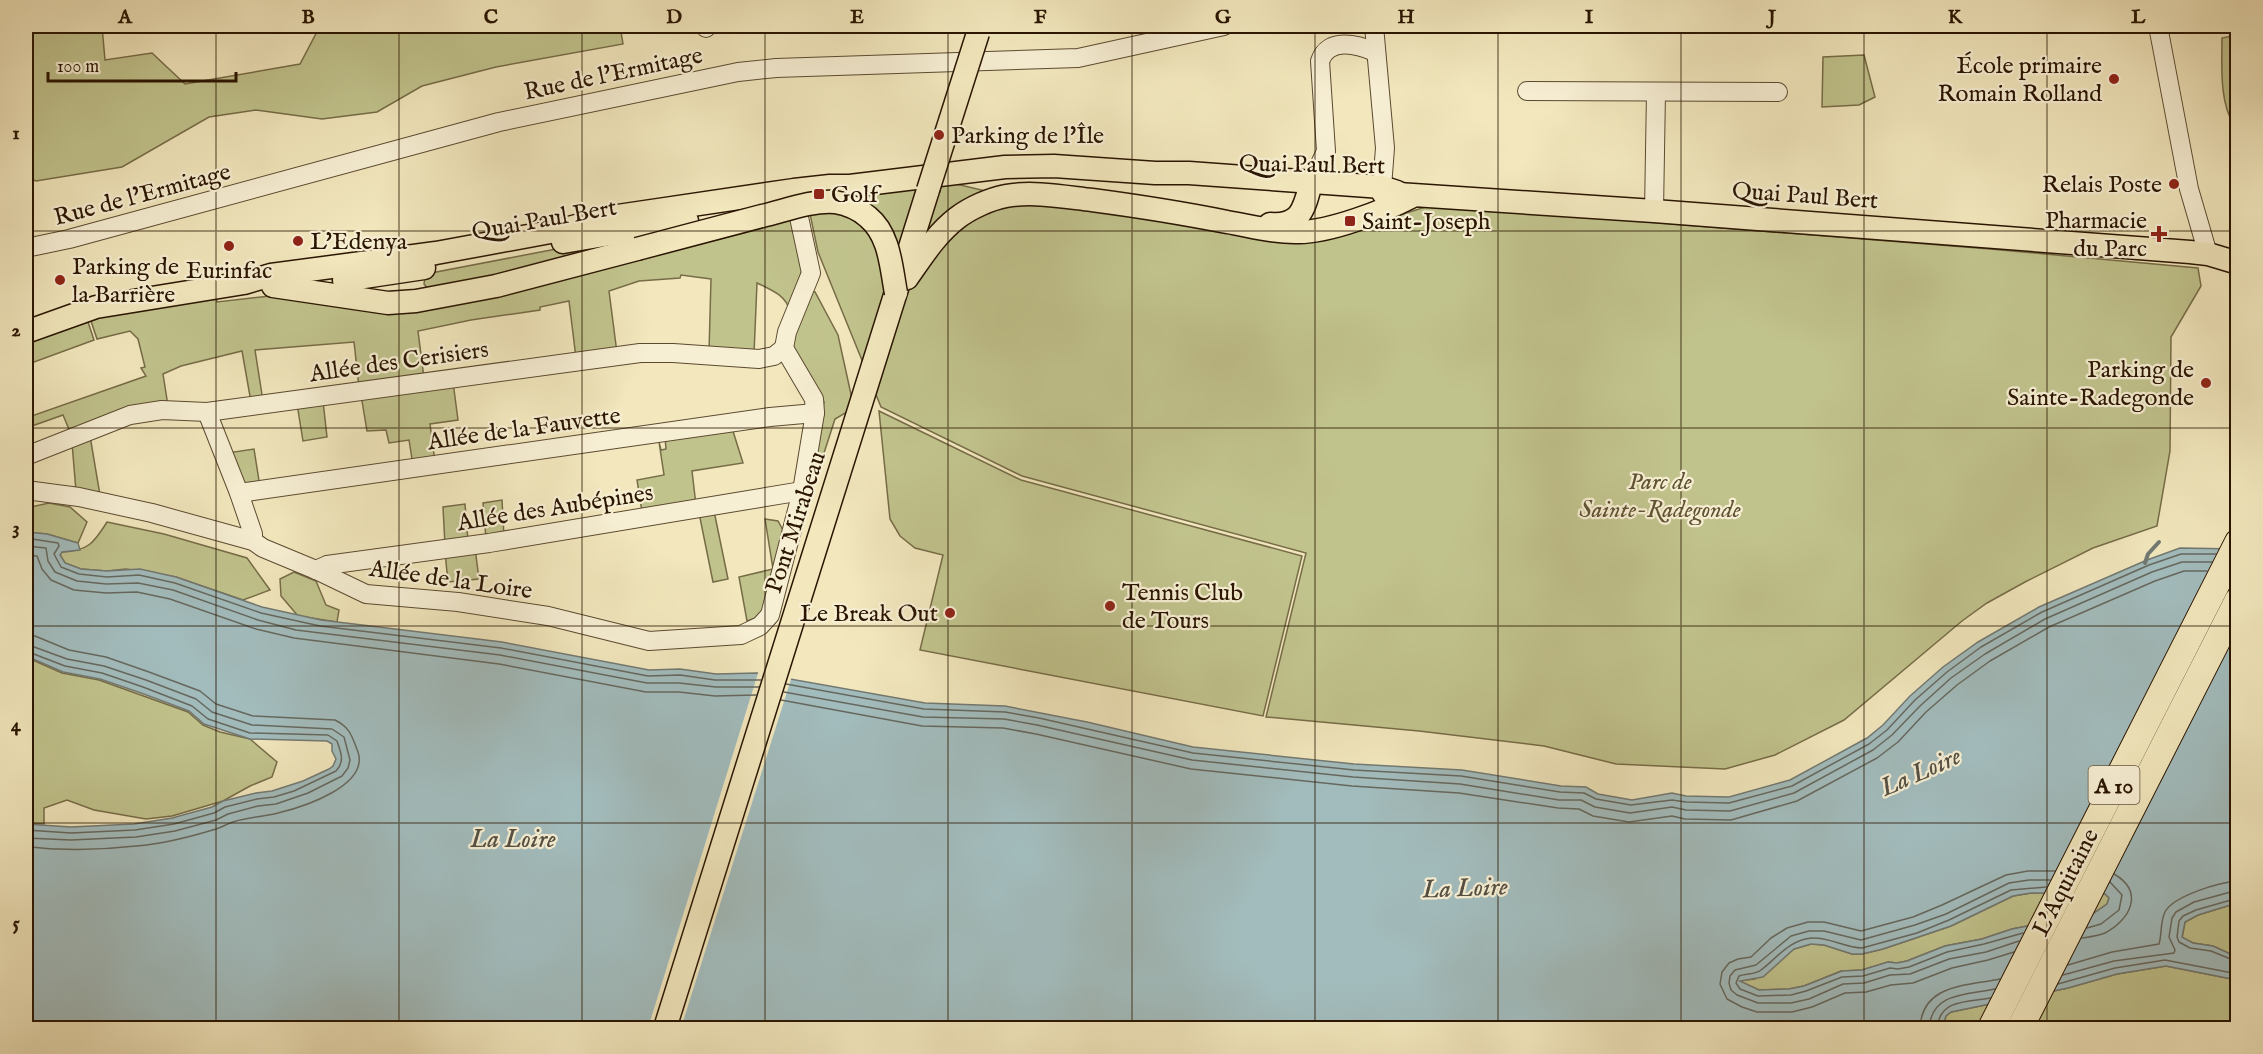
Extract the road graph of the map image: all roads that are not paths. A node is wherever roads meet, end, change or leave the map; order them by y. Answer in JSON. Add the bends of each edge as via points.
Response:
{"nodes":[{"id":1,"x":1224,"y":26,"type":"edge"},
{"id":2,"x":1374,"y":26,"type":"edge"},
{"id":3,"x":2158,"y":26,"type":"edge"},
{"id":4,"x":979,"y":29,"type":"edge"},
{"id":5,"x":1375,"y":52,"type":"junction"},
{"id":6,"x":1527,"y":91,"type":"dead end"},
{"id":7,"x":1656,"y":92,"type":"junction"},
{"id":8,"x":1778,"y":92,"type":"dead end"},
{"id":9,"x":1309,"y":189,"type":"junction"},
{"id":10,"x":1398,"y":191,"type":"junction"},
{"id":11,"x":794,"y":194,"type":"junction"},
{"id":12,"x":1654,"y":211,"type":"junction"},
{"id":13,"x":1226,"y":222,"type":"junction"},
{"id":14,"x":26,"y":248,"type":"edge"},
{"id":15,"x":436,"y":254,"type":"junction"},
{"id":16,"x":2208,"y":254,"type":"junction"},
{"id":17,"x":2238,"y":263,"type":"edge"},
{"id":18,"x":406,"y":271,"type":"junction"},
{"id":19,"x":244,"y":283,"type":"junction"},
{"id":20,"x":273,"y":286,"type":"junction"},
{"id":21,"x":896,"y":293,"type":"junction"},
{"id":22,"x":416,"y":301,"type":"junction"},
{"id":23,"x":26,"y":332,"type":"edge"},
{"id":24,"x":784,"y":348,"type":"junction"},
{"id":25,"x":207,"y":411,"type":"junction"},
{"id":26,"x":815,"y":413,"type":"junction"},
{"id":27,"x":26,"y":456,"type":"edge"},
{"id":28,"x":26,"y":490,"type":"edge"},
{"id":29,"x":802,"y":491,"type":"junction"},
{"id":30,"x":240,"y":493,"type":"junction"},
{"id":31,"x":253,"y":541,"type":"junction"},
{"id":32,"x":2238,"y":542,"type":"edge"},
{"id":33,"x":316,"y":570,"type":"junction"},
{"id":34,"x":2238,"y":600,"type":"edge"},
{"id":35,"x":665,"y":1029,"type":"edge"},
{"id":36,"x":1991,"y":1029,"type":"edge"},
{"id":37,"x":2020,"y":1029,"type":"edge"}],
"edges":[{"from":1,"to":14,"type":"street","name":"Rue de l'Ermitage","via":[[1078,58],[738,72],[499,122]]},
{"from":2,"to":5,"type":"street"},
{"from":3,"to":16,"type":"street","via":[[2189,189]]},
{"from":4,"to":21,"type":"main road","name":"Pont Mirabeau","bridge":true},
{"from":5,"to":9,"type":"street","via":[[1341,45],[1323,52],[1320,61],[1326,151]]},
{"from":5,"to":10,"type":"street","via":[[1385,148]]},
{"from":6,"to":7,"type":"street"},
{"from":7,"to":8,"type":"street"},
{"from":7,"to":12,"type":"street"},
{"from":9,"to":10,"type":"main road","name":"Quai Paul Bert"},
{"from":9,"to":11,"type":"main road","name":"Quai Paul Bert","via":[[1272,194],[1217,188],[1155,173],[1054,166],[830,186]]},
{"from":9,"to":13,"type":"main road","via":[[1301,212],[1288,223]]},
{"from":10,"to":12,"type":"main road","name":"Quai Paul Bert"},
{"from":10,"to":13,"type":"main road","via":[[1375,212],[1316,231],[1287,232]]},
{"from":11,"to":15,"type":"main road","name":"Quai Paul Bert","via":[[610,217]]},
{"from":11,"to":18,"type":"main road","name":"Quai Paul Bert","via":[[737,212]]},
{"from":11,"to":24,"type":"street","via":[[811,273]]},
{"from":12,"to":16,"type":"main road","name":"Quai Paul Bert"},
{"from":13,"to":21,"type":"main road","via":[[1062,196],[1006,196],[957,218],[933,242]]},
{"from":15,"to":18,"type":"main road","via":[[410,265]]},
{"from":15,"to":19,"type":"main road","name":"Quai Paul Bert","via":[[270,275]]},
{"from":16,"to":17,"type":"main road","name":"Quai Paul Bert"},
{"from":18,"to":20,"type":"main road","name":"Quai Paul Bert"},
{"from":18,"to":22,"type":"main road","via":[[408,295]]},
{"from":19,"to":20,"type":"main road","name":"Quai Paul Bert"},
{"from":19,"to":23,"type":"main road","name":"Quai Paul Bert","via":[[96,307]]},
{"from":20,"to":22,"type":"main road","via":[[379,302]]},
{"from":21,"to":22,"type":"main road","bridge":true,"via":[[883,236],[870,218],[855,207],[835,202],[781,212],[496,286]]},
{"from":21,"to":35,"type":"main road","name":"Pont Mirabeau"},
{"from":24,"to":25,"type":"street","name":"Allée des Cerisiers","via":[[774,356],[759,359],[640,353]]},
{"from":24,"to":26,"type":"street","via":[[814,399]]},
{"from":25,"to":27,"type":"street","name":"Allée des Cerisiers","via":[[162,410],[130,415]]},
{"from":25,"to":30,"type":"street"},
{"from":26,"to":29,"type":"street"},
{"from":26,"to":30,"type":"street","name":"Allée de la Fauvette"},
{"from":28,"to":31,"type":"street","name":"Allée de la Loire","via":[[131,508]]},
{"from":29,"to":33,"type":"street","name":"Allée des Aubépines"},
{"from":29,"to":33,"type":"street","name":"Allée de la Loire","via":[[770,615],[760,626],[741,635],[649,641],[537,614],[366,594]]},
{"from":30,"to":31,"type":"street"},
{"from":31,"to":33,"type":"street","name":"Allée de la Loire"},
{"from":32,"to":36,"type":"highway","name":"L'Aquitaine","number":"A 10"},
{"from":34,"to":37,"type":"highway","name":"L'Aquitaine","number":"A 10"}]}
